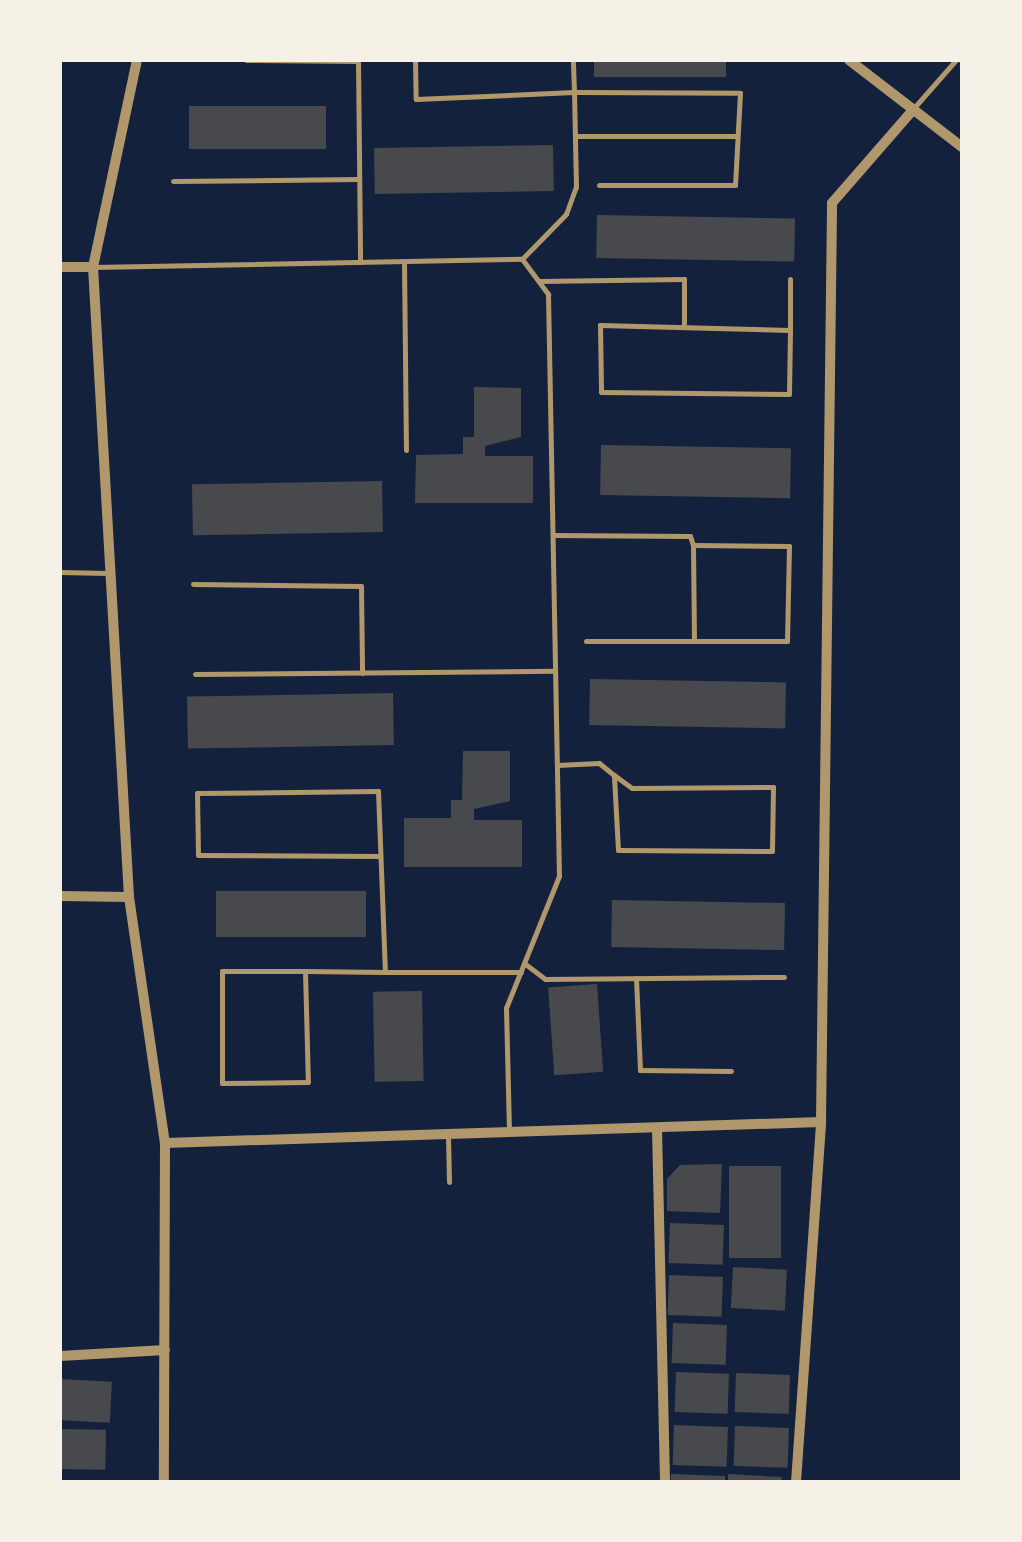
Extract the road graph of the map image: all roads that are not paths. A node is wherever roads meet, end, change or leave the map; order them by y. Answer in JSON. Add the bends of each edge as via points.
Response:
{"nodes":[{"id":1,"x":137,"y":60,"type":"edge"},
{"id":2,"x":246,"y":60,"type":"edge"},
{"id":3,"x":358,"y":60,"type":"edge"},
{"id":4,"x":415,"y":60,"type":"edge"},
{"id":5,"x":573,"y":60,"type":"edge"},
{"id":6,"x":850,"y":60,"type":"edge"},
{"id":7,"x":960,"y":61,"type":"edge"},
{"id":8,"x":574,"y":92,"type":"junction"},
{"id":9,"x":911,"y":112,"type":"junction"},
{"id":10,"x":575,"y":136,"type":"junction"},
{"id":11,"x":738,"y":136,"type":"junction"},
{"id":12,"x":962,"y":147,"type":"edge"},
{"id":13,"x":359,"y":178,"type":"junction"},
{"id":14,"x":174,"y":182,"type":"dead end"},
{"id":15,"x":599,"y":185,"type":"dead end"},
{"id":16,"x":522,"y":259,"type":"junction"},
{"id":17,"x":360,"y":262,"type":"junction"},
{"id":18,"x":404,"y":262,"type":"junction"},
{"id":19,"x":93,"y":267,"type":"junction"},
{"id":20,"x":60,"y":268,"type":"edge"},
{"id":21,"x":790,"y":279,"type":"dead end"},
{"id":22,"x":539,"y":281,"type":"junction"},
{"id":23,"x":684,"y":324,"type":"junction"},
{"id":24,"x":790,"y":330,"type":"junction"},
{"id":25,"x":406,"y":450,"type":"dead end"},
{"id":26,"x":553,"y":535,"type":"junction"},
{"id":27,"x":693,"y":545,"type":"junction"},
{"id":28,"x":60,"y":572,"type":"edge"},
{"id":29,"x":108,"y":573,"type":"junction"},
{"id":30,"x":193,"y":584,"type":"dead end"},
{"id":31,"x":586,"y":641,"type":"dead end"},
{"id":32,"x":694,"y":641,"type":"junction"},
{"id":33,"x":555,"y":671,"type":"junction"},
{"id":34,"x":362,"y":672,"type":"junction"},
{"id":35,"x":195,"y":674,"type":"dead end"},
{"id":36,"x":557,"y":765,"type":"junction"},
{"id":37,"x":614,"y":775,"type":"junction"},
{"id":38,"x":380,"y":856,"type":"junction"},
{"id":39,"x":60,"y":896,"type":"edge"},
{"id":40,"x":128,"y":897,"type":"junction"},
{"id":41,"x":524,"y":964,"type":"junction"},
{"id":42,"x":305,"y":971,"type":"junction"},
{"id":43,"x":385,"y":972,"type":"junction"},
{"id":44,"x":520,"y":972,"type":"junction"},
{"id":45,"x":784,"y":977,"type":"dead end"},
{"id":46,"x":636,"y":978,"type":"junction"},
{"id":47,"x":731,"y":1071,"type":"dead end"},
{"id":48,"x":821,"y":1122,"type":"junction"},
{"id":49,"x":657,"y":1128,"type":"junction"},
{"id":50,"x":510,"y":1132,"type":"junction"},
{"id":51,"x":448,"y":1134,"type":"junction"},
{"id":52,"x":165,"y":1143,"type":"junction"},
{"id":53,"x":449,"y":1182,"type":"dead end"},
{"id":54,"x":165,"y":1350,"type":"junction"},
{"id":55,"x":60,"y":1356,"type":"edge"},
{"id":56,"x":164,"y":1482,"type":"edge"},
{"id":57,"x":665,"y":1482,"type":"edge"},
{"id":58,"x":796,"y":1482,"type":"edge"}],
"edges":[{"from":1,"to":19,"type":"street"},
{"from":2,"to":3,"type":"lane"},
{"from":3,"to":13,"type":"lane"},
{"from":4,"to":8,"type":"lane","via":[[416,99]]},
{"from":5,"to":8,"type":"lane"},
{"from":6,"to":9,"type":"street"},
{"from":7,"to":9,"type":"lane"},
{"from":8,"to":10,"type":"lane"},
{"from":8,"to":11,"type":"lane","via":[[740,93]]},
{"from":9,"to":12,"type":"street"},
{"from":9,"to":48,"type":"street","via":[[832,203]]},
{"from":10,"to":11,"type":"lane"},
{"from":10,"to":16,"type":"lane","via":[[576,187],[566,214]]},
{"from":11,"to":15,"type":"lane","via":[[735,185]]},
{"from":13,"to":14,"type":"lane"},
{"from":13,"to":17,"type":"lane"},
{"from":16,"to":18,"type":"lane"},
{"from":16,"to":22,"type":"lane"},
{"from":17,"to":18,"type":"lane"},
{"from":17,"to":19,"type":"lane"},
{"from":18,"to":25,"type":"lane"},
{"from":19,"to":20,"type":"street"},
{"from":19,"to":29,"type":"street"},
{"from":21,"to":24,"type":"lane"},
{"from":22,"to":23,"type":"lane","via":[[684,280]]},
{"from":22,"to":26,"type":"lane","via":[[548,294]]},
{"from":23,"to":24,"type":"lane"},
{"from":23,"to":24,"type":"lane","via":[[600,325],[601,392],[789,394]]},
{"from":26,"to":27,"type":"lane","via":[[690,536]]},
{"from":26,"to":33,"type":"lane"},
{"from":27,"to":32,"type":"lane"},
{"from":27,"to":32,"type":"lane","via":[[789,546],[787,640]]},
{"from":28,"to":29,"type":"lane"},
{"from":29,"to":40,"type":"street"},
{"from":30,"to":34,"type":"lane","via":[[361,586]]},
{"from":31,"to":32,"type":"lane"},
{"from":33,"to":34,"type":"lane"},
{"from":33,"to":36,"type":"lane"},
{"from":34,"to":35,"type":"lane"},
{"from":36,"to":37,"type":"lane","via":[[598,763]]},
{"from":36,"to":41,"type":"lane","via":[[559,876]]},
{"from":37,"to":37,"type":"lane","via":[[632,788],[773,788],[772,852],[618,850]]},
{"from":38,"to":38,"type":"lane","via":[[378,791],[197,793],[198,855]]},
{"from":38,"to":43,"type":"lane"},
{"from":39,"to":40,"type":"street"},
{"from":40,"to":52,"type":"street"},
{"from":41,"to":44,"type":"lane"},
{"from":41,"to":46,"type":"lane","via":[[545,978]]},
{"from":42,"to":42,"type":"lane","via":[[222,971],[222,1083],[308,1082]]},
{"from":42,"to":43,"type":"lane"},
{"from":43,"to":44,"type":"lane"},
{"from":44,"to":50,"type":"lane","via":[[506,1008]]},
{"from":45,"to":46,"type":"lane"},
{"from":46,"to":47,"type":"lane","via":[[640,1070]]},
{"from":48,"to":49,"type":"street"},
{"from":48,"to":58,"type":"street"},
{"from":49,"to":50,"type":"street"},
{"from":49,"to":57,"type":"street"},
{"from":50,"to":51,"type":"street"},
{"from":51,"to":52,"type":"street"},
{"from":51,"to":53,"type":"lane"},
{"from":52,"to":54,"type":"street"},
{"from":54,"to":55,"type":"street"},
{"from":54,"to":56,"type":"street"}]}
